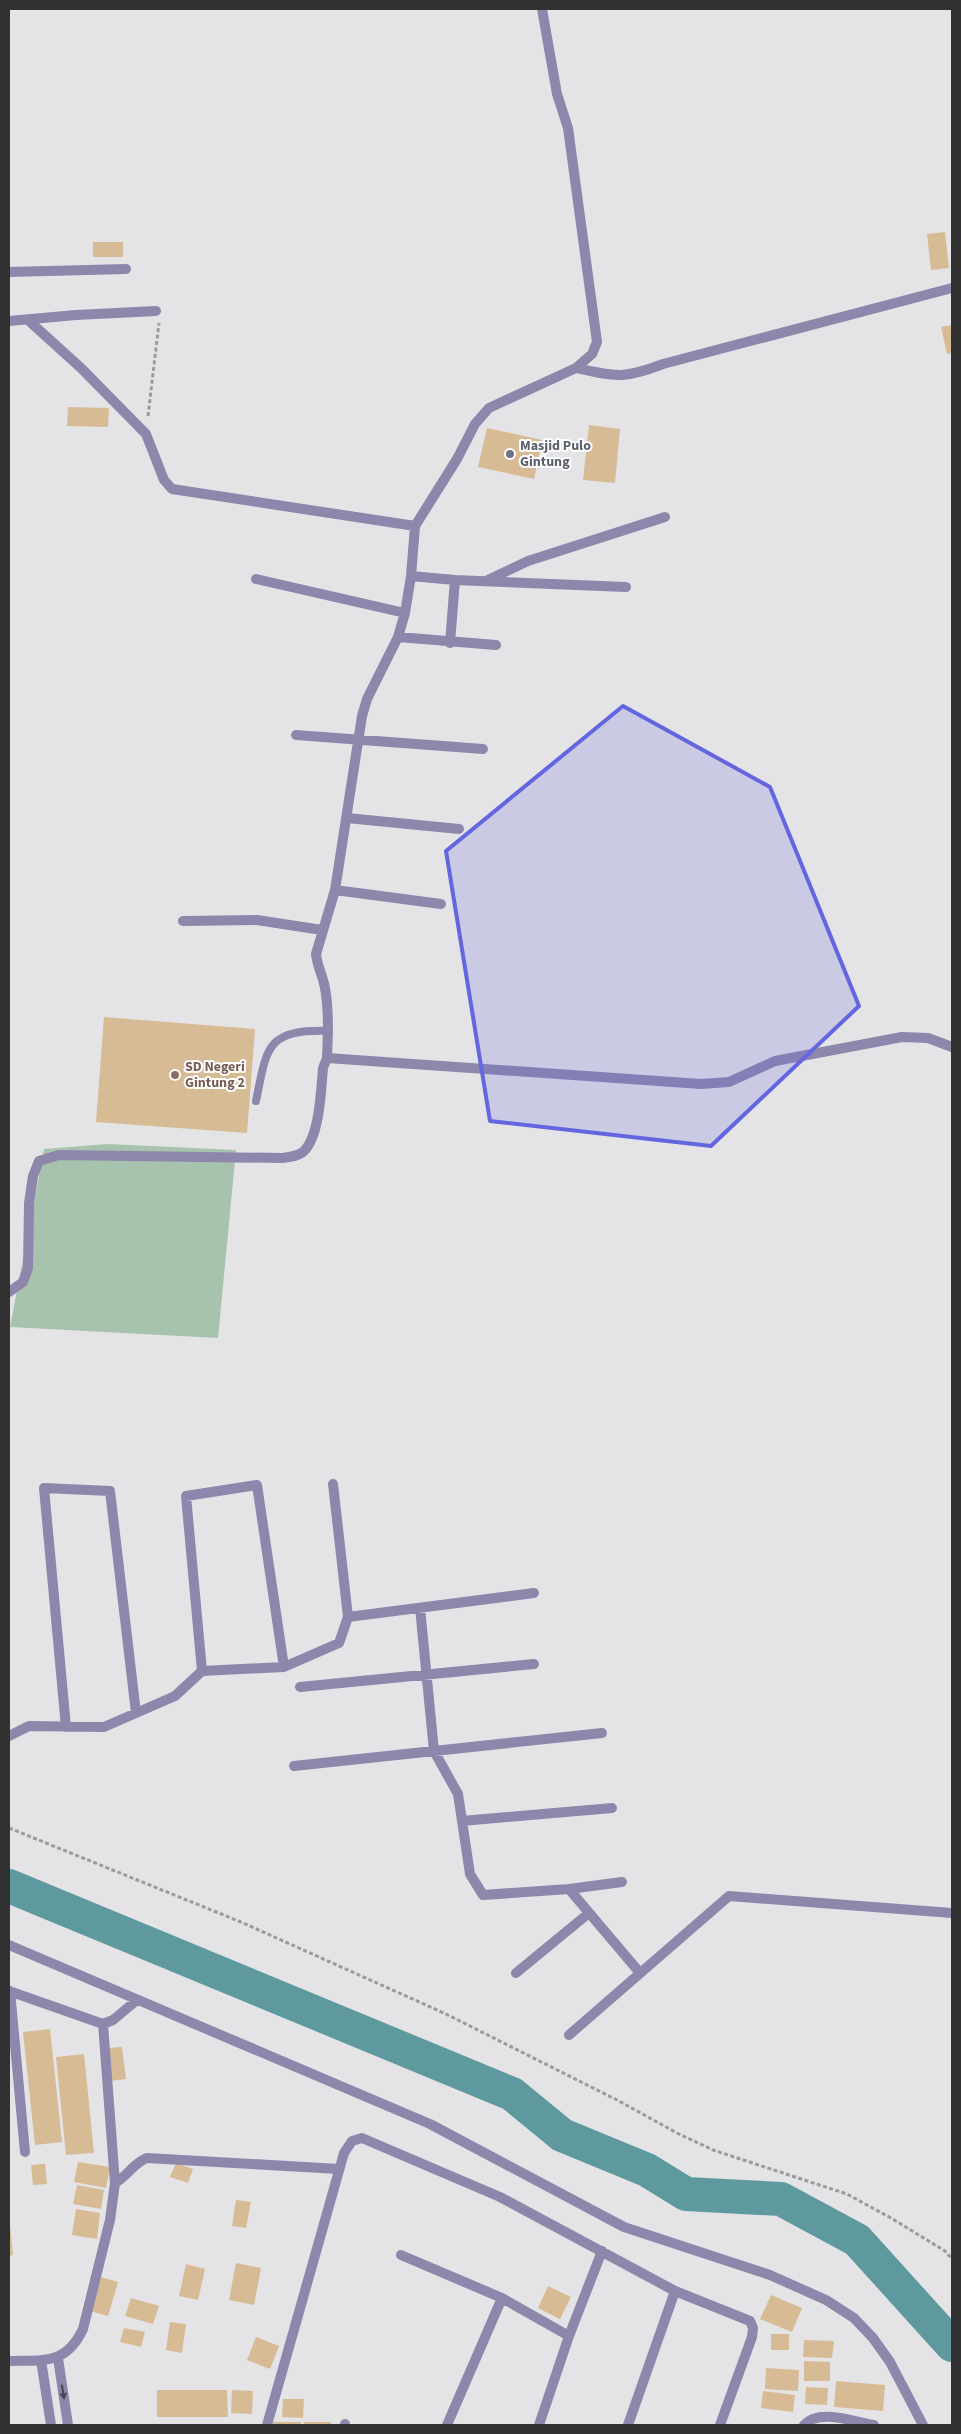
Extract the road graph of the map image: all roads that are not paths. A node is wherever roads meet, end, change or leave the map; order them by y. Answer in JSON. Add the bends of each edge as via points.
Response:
{"nodes":[{"id":1,"x":542,"y":9,"type":"edge"},
{"id":2,"x":126,"y":269,"type":"dead end"},
{"id":3,"x":9,"y":272,"type":"edge"},
{"id":4,"x":952,"y":288,"type":"edge"},
{"id":5,"x":156,"y":311,"type":"road end"},
{"id":6,"x":28,"y":320,"type":"junction"},
{"id":7,"x":9,"y":321,"type":"edge"},
{"id":8,"x":576,"y":368,"type":"junction"},
{"id":9,"x":665,"y":517,"type":"dead end"},
{"id":10,"x":415,"y":526,"type":"junction"},
{"id":11,"x":411,"y":576,"type":"junction"},
{"id":12,"x":256,"y":579,"type":"dead end"},
{"id":13,"x":455,"y":580,"type":"junction"},
{"id":14,"x":487,"y":580,"type":"junction"},
{"id":15,"x":626,"y":587,"type":"dead end"},
{"id":16,"x":405,"y":613,"type":"junction"},
{"id":17,"x":398,"y":637,"type":"junction"},
{"id":18,"x":450,"y":643,"type":"junction"},
{"id":19,"x":496,"y":645,"type":"dead end"},
{"id":20,"x":296,"y":735,"type":"dead end"},
{"id":21,"x":357,"y":740,"type":"junction"},
{"id":22,"x":484,"y":750,"type":"dead end"},
{"id":23,"x":347,"y":818,"type":"junction"},
{"id":24,"x":459,"y":829,"type":"dead end"},
{"id":25,"x":335,"y":890,"type":"junction"},
{"id":26,"x":442,"y":904,"type":"dead end"},
{"id":27,"x":183,"y":921,"type":"dead end"},
{"id":28,"x":322,"y":930,"type":"junction"},
{"id":29,"x":328,"y":1031,"type":"junction"},
{"id":30,"x":952,"y":1047,"type":"edge"},
{"id":31,"x":327,"y":1058,"type":"junction"},
{"id":32,"x":256,"y":1101,"type":"dead end"},
{"id":33,"x":9,"y":1292,"type":"edge"},
{"id":34,"x":334,"y":1484,"type":"dead end"},
{"id":35,"x":534,"y":1594,"type":"dead end"},
{"id":36,"x":420,"y":1608,"type":"junction"},
{"id":37,"x":348,"y":1617,"type":"junction"},
{"id":38,"x":534,"y":1664,"type":"dead end"},
{"id":39,"x":284,"y":1667,"type":"junction"},
{"id":40,"x":202,"y":1671,"type":"junction"},
{"id":41,"x":427,"y":1674,"type":"junction"},
{"id":42,"x":300,"y":1687,"type":"dead end"},
{"id":43,"x":136,"y":1713,"type":"junction"},
{"id":44,"x":66,"y":1727,"type":"junction"},
{"id":45,"x":602,"y":1733,"type":"dead end"},
{"id":46,"x":9,"y":1736,"type":"edge"},
{"id":47,"x":434,"y":1751,"type":"junction"},
{"id":48,"x":294,"y":1766,"type":"dead end"},
{"id":49,"x":612,"y":1808,"type":"dead end"},
{"id":50,"x":462,"y":1821,"type":"junction"},
{"id":51,"x":622,"y":1882,"type":"dead end"},
{"id":52,"x":569,"y":1889,"type":"junction"},
{"id":53,"x":589,"y":1913,"type":"junction"},
{"id":54,"x":952,"y":1913,"type":"edge"},
{"id":55,"x":9,"y":1945,"type":"edge"},
{"id":56,"x":640,"y":1973,"type":"junction"},
{"id":57,"x":516,"y":1974,"type":"dead end"},
{"id":58,"x":9,"y":1991,"type":"edge"},
{"id":59,"x":136,"y":2001,"type":"junction"},
{"id":60,"x":103,"y":2024,"type":"junction"},
{"id":61,"x":568,"y":2035,"type":"dead end"},
{"id":62,"x":26,"y":2152,"type":"dead end"},
{"id":63,"x":339,"y":2169,"type":"junction"},
{"id":64,"x":115,"y":2183,"type":"junction"},
{"id":65,"x":602,"y":2251,"type":"junction"},
{"id":66,"x":401,"y":2255,"type":"dead end"},
{"id":67,"x":675,"y":2291,"type":"junction"},
{"id":68,"x":502,"y":2298,"type":"junction"},
{"id":69,"x":569,"y":2336,"type":"junction"},
{"id":70,"x":58,"y":2358,"type":"junction"},
{"id":71,"x":41,"y":2360,"type":"junction"},
{"id":72,"x":9,"y":2361,"type":"edge"},
{"id":73,"x":51,"y":2425,"type":"edge"},
{"id":74,"x":68,"y":2425,"type":"edge"},
{"id":75,"x":267,"y":2425,"type":"edge"},
{"id":76,"x":447,"y":2425,"type":"edge"},
{"id":77,"x":539,"y":2425,"type":"edge"},
{"id":78,"x":628,"y":2425,"type":"edge"},
{"id":79,"x":720,"y":2425,"type":"edge"},
{"id":80,"x":804,"y":2425,"type":"edge"},
{"id":81,"x":874,"y":2425,"type":"edge"},
{"id":82,"x":923,"y":2425,"type":"edge"}],
"edges":[{"from":1,"to":8,"type":"street","via":[[557,94],[568,128],[597,342],[592,354]]},
{"from":2,"to":3,"type":"street"},
{"from":4,"to":8,"type":"street","via":[[637,373],[621,376]]},
{"from":5,"to":6,"type":"street"},
{"from":6,"to":7,"type":"street"},
{"from":6,"to":10,"type":"street","via":[[146,434],[164,480],[172,489]]},
{"from":8,"to":10,"type":"street","via":[[485,411]]},
{"from":9,"to":14,"type":"street","via":[[528,560]]},
{"from":10,"to":11,"type":"street"},
{"from":11,"to":13,"type":"street"},
{"from":11,"to":16,"type":"street"},
{"from":12,"to":16,"type":"street"},
{"from":13,"to":14,"type":"street"},
{"from":13,"to":18,"type":"street"},
{"from":14,"to":15,"type":"street"},
{"from":16,"to":17,"type":"street"},
{"from":17,"to":18,"type":"street"},
{"from":17,"to":21,"type":"street","via":[[367,699]]},
{"from":18,"to":19,"type":"street"},
{"from":20,"to":21,"type":"street"},
{"from":21,"to":22,"type":"street"},
{"from":21,"to":23,"type":"street"},
{"from":23,"to":24,"type":"street"},
{"from":23,"to":25,"type":"street"},
{"from":25,"to":26,"type":"street"},
{"from":25,"to":28,"type":"street"},
{"from":27,"to":28,"type":"street","via":[[257,920]]},
{"from":28,"to":29,"type":"street","via":[[316,959],[325,986]]},
{"from":29,"to":31,"type":"street"},
{"from":29,"to":32,"type":"lane","via":[[309,1030],[282,1036],[275,1042],[264,1060]]},
{"from":30,"to":31,"type":"street","via":[[928,1038],[902,1038],[775,1061],[729,1082],[701,1084]]},
{"from":31,"to":33,"type":"street","via":[[322,1068],[313,1135],[299,1155],[282,1158],[68,1154],[39,1161],[29,1203],[28,1268],[23,1282]]},
{"from":34,"to":37,"type":"street"},
{"from":35,"to":36,"type":"street"},
{"from":36,"to":37,"type":"street"},
{"from":36,"to":41,"type":"street"},
{"from":37,"to":39,"type":"street","via":[[339,1643]]},
{"from":38,"to":41,"type":"street"},
{"from":39,"to":40,"type":"street"},
{"from":39,"to":40,"type":"street","via":[[257,1485],[186,1496]]},
{"from":40,"to":43,"type":"street","via":[[175,1696]]},
{"from":41,"to":42,"type":"street"},
{"from":41,"to":47,"type":"street"},
{"from":43,"to":44,"type":"street","via":[[104,1728]]},
{"from":43,"to":44,"type":"street","via":[[110,1491],[44,1488]]},
{"from":44,"to":46,"type":"street","via":[[29,1726]]},
{"from":45,"to":47,"type":"street"},
{"from":47,"to":48,"type":"street"},
{"from":47,"to":50,"type":"street","via":[[458,1794]]},
{"from":49,"to":50,"type":"street"},
{"from":50,"to":52,"type":"street","via":[[470,1874],[482,1895]]},
{"from":51,"to":52,"type":"street"},
{"from":52,"to":53,"type":"street"},
{"from":53,"to":56,"type":"street"},
{"from":53,"to":57,"type":"street"},
{"from":54,"to":56,"type":"street","via":[[729,1896]]},
{"from":55,"to":59,"type":"street"},
{"from":56,"to":61,"type":"street"},
{"from":58,"to":60,"type":"street"},
{"from":58,"to":62,"type":"street"},
{"from":59,"to":60,"type":"street"},
{"from":59,"to":82,"type":"street","via":[[430,2124],[624,2227],[770,2275],[826,2300],[854,2318],[873,2338],[890,2362]]},
{"from":60,"to":64,"type":"street"},
{"from":63,"to":64,"type":"street","via":[[147,2158]]},
{"from":63,"to":65,"type":"street","via":[[349,2145],[357,2139],[367,2138],[500,2197]]},
{"from":63,"to":75,"type":"street"},
{"from":64,"to":70,"type":"street","via":[[110,2220],[83,2329],[77,2342]]},
{"from":65,"to":67,"type":"street"},
{"from":65,"to":69,"type":"street"},
{"from":66,"to":68,"type":"street"},
{"from":67,"to":78,"type":"street"},
{"from":67,"to":79,"type":"street","via":[[750,2321],[752,2325],[752,2336]]},
{"from":68,"to":69,"type":"street"},
{"from":68,"to":76,"type":"street"},
{"from":69,"to":77,"type":"street"},
{"from":70,"to":71,"type":"street"},
{"from":70,"to":74,"type":"street","one_way":true},
{"from":71,"to":72,"type":"street"},
{"from":71,"to":73,"type":"street"},
{"from":80,"to":81,"type":"street","via":[[816,2418],[827,2417]]}]}
